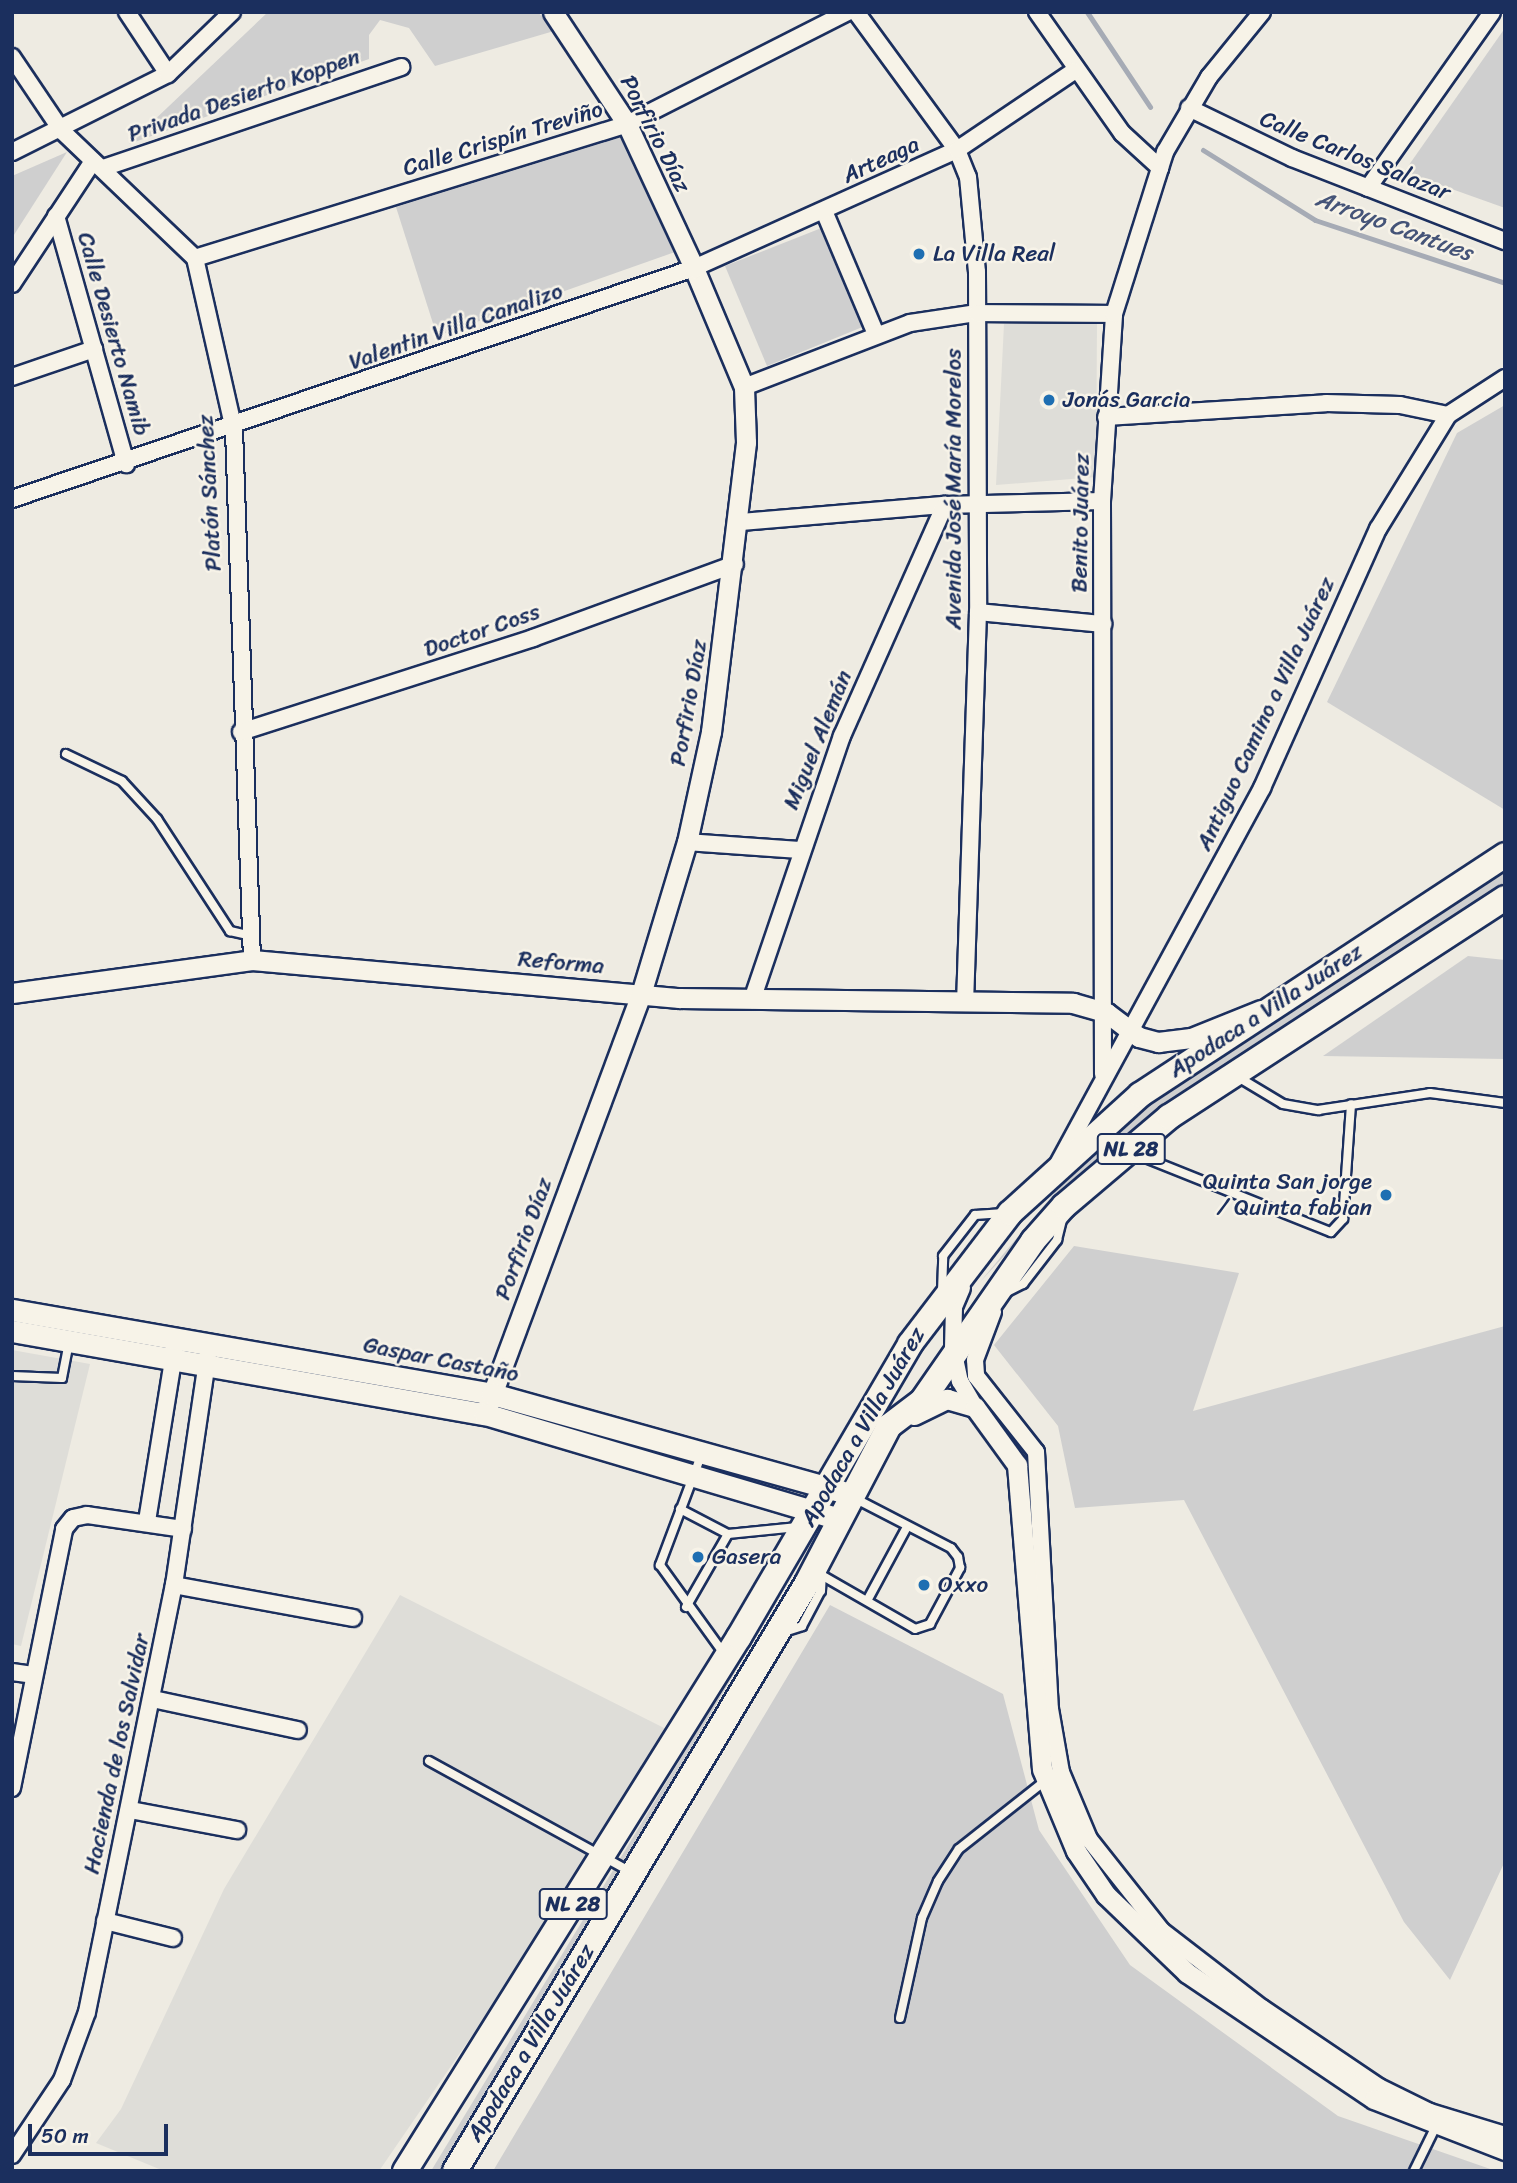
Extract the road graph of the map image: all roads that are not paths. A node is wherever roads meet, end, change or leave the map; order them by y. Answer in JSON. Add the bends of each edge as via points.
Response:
{"nodes":[{"id":1,"x":127,"y":12,"type":"edge"},
{"id":2,"x":232,"y":12,"type":"edge"},
{"id":3,"x":552,"y":12,"type":"edge"},
{"id":4,"x":848,"y":12,"type":"edge"},
{"id":5,"x":856,"y":12,"type":"edge"},
{"id":6,"x":1037,"y":12,"type":"edge"},
{"id":7,"x":1262,"y":12,"type":"edge"},
{"id":8,"x":1492,"y":12,"type":"edge"},
{"id":9,"x":12,"y":57,"type":"edge"},
{"id":10,"x":401,"y":67,"type":"dead end"},
{"id":11,"x":1074,"y":71,"type":"junction"},
{"id":12,"x":168,"y":74,"type":"junction"},
{"id":13,"x":1187,"y":113,"type":"junction"},
{"id":14,"x":627,"y":124,"type":"junction"},
{"id":15,"x":62,"y":131,"type":"junction"},
{"id":16,"x":957,"y":150,"type":"junction"},
{"id":17,"x":12,"y":152,"type":"edge"},
{"id":18,"x":98,"y":165,"type":"junction"},
{"id":19,"x":1160,"y":168,"type":"junction"},
{"id":20,"x":1368,"y":188,"type":"junction"},
{"id":21,"x":824,"y":211,"type":"junction"},
{"id":22,"x":56,"y":216,"type":"junction"},
{"id":23,"x":1505,"y":241,"type":"edge"},
{"id":24,"x":195,"y":258,"type":"junction"},
{"id":25,"x":694,"y":268,"type":"junction"},
{"id":26,"x":12,"y":284,"type":"edge"},
{"id":27,"x":977,"y":313,"type":"junction"},
{"id":28,"x":1114,"y":314,"type":"junction"},
{"id":29,"x":876,"y":334,"type":"junction"},
{"id":30,"x":94,"y":349,"type":"junction"},
{"id":31,"x":12,"y":377,"type":"edge"},
{"id":32,"x":1505,"y":378,"type":"edge"},
{"id":33,"x":744,"y":387,"type":"junction"},
{"id":34,"x":1448,"y":415,"type":"junction"},
{"id":35,"x":1106,"y":417,"type":"junction"},
{"id":36,"x":234,"y":429,"type":"junction"},
{"id":37,"x":126,"y":464,"type":"junction"},
{"id":38,"x":12,"y":499,"type":"edge"},
{"id":39,"x":1102,"y":501,"type":"junction"},
{"id":40,"x":975,"y":504,"type":"junction"},
{"id":41,"x":945,"y":505,"type":"junction"},
{"id":42,"x":741,"y":522,"type":"junction"},
{"id":43,"x":735,"y":564,"type":"junction"},
{"id":44,"x":978,"y":612,"type":"junction"},
{"id":45,"x":1103,"y":625,"type":"junction"},
{"id":46,"x":242,"y":732,"type":"junction"},
{"id":47,"x":66,"y":754,"type":"dead end"},
{"id":48,"x":687,"y":842,"type":"junction"},
{"id":49,"x":799,"y":850,"type":"junction"},
{"id":50,"x":1505,"y":856,"type":"edge"},
{"id":51,"x":1505,"y":898,"type":"edge"},
{"id":52,"x":252,"y":936,"type":"junction"},
{"id":53,"x":253,"y":960,"type":"junction"},
{"id":54,"x":12,"y":993,"type":"edge"},
{"id":55,"x":641,"y":994,"type":"junction"},
{"id":56,"x":752,"y":1000,"type":"junction"},
{"id":57,"x":965,"y":1002,"type":"junction"},
{"id":58,"x":1266,"y":1009,"type":"junction"},
{"id":59,"x":1107,"y":1015,"type":"junction"},
{"id":60,"x":1128,"y":1028,"type":"junction"},
{"id":61,"x":1103,"y":1073,"type":"junction"},
{"id":62,"x":1234,"y":1074,"type":"junction"},
{"id":63,"x":1505,"y":1103,"type":"edge"},
{"id":64,"x":1351,"y":1104,"type":"junction"},
{"id":65,"x":1128,"y":1151,"type":"junction"},
{"id":66,"x":1056,"y":1167,"type":"junction"},
{"id":67,"x":1013,"y":1210,"type":"junction"},
{"id":68,"x":997,"y":1291,"type":"junction"},
{"id":69,"x":12,"y":1310,"type":"edge"},
{"id":70,"x":70,"y":1330,"type":"junction"},
{"id":71,"x":12,"y":1331,"type":"edge"},
{"id":72,"x":175,"y":1348,"type":"junction"},
{"id":73,"x":953,"y":1349,"type":"junction"},
{"id":74,"x":209,"y":1353,"type":"junction"},
{"id":75,"x":12,"y":1376,"type":"edge"},
{"id":76,"x":489,"y":1404,"type":"junction"},
{"id":77,"x":975,"y":1407,"type":"junction"},
{"id":78,"x":886,"y":1431,"type":"junction"},
{"id":79,"x":702,"y":1450,"type":"junction"},
{"id":80,"x":695,"y":1476,"type":"junction"},
{"id":81,"x":839,"y":1491,"type":"junction"},
{"id":82,"x":680,"y":1509,"type":"junction"},
{"id":83,"x":810,"y":1519,"type":"junction"},
{"id":84,"x":839,"y":1519,"type":"junction"},
{"id":85,"x":147,"y":1521,"type":"junction"},
{"id":86,"x":907,"y":1527,"type":"junction"},
{"id":87,"x":183,"y":1529,"type":"junction"},
{"id":88,"x":728,"y":1534,"type":"junction"},
{"id":89,"x":819,"y":1568,"type":"junction"},
{"id":90,"x":174,"y":1585,"type":"junction"},
{"id":91,"x":868,"y":1599,"type":"junction"},
{"id":92,"x":686,"y":1607,"type":"junction"},
{"id":93,"x":354,"y":1618,"type":"dead end"},
{"id":94,"x":727,"y":1657,"type":"junction"},
{"id":95,"x":12,"y":1672,"type":"edge"},
{"id":96,"x":33,"y":1675,"type":"junction"},
{"id":97,"x":153,"y":1699,"type":"junction"},
{"id":98,"x":298,"y":1730,"type":"dead end"},
{"id":99,"x":429,"y":1761,"type":"dead end"},
{"id":100,"x":1046,"y":1780,"type":"junction"},
{"id":101,"x":12,"y":1788,"type":"edge"},
{"id":102,"x":131,"y":1810,"type":"junction"},
{"id":103,"x":237,"y":1830,"type":"dead end"},
{"id":104,"x":602,"y":1857,"type":"junction"},
{"id":105,"x":631,"y":1872,"type":"junction"},
{"id":106,"x":105,"y":1922,"type":"junction"},
{"id":107,"x":173,"y":1938,"type":"dead end"},
{"id":108,"x":900,"y":2018,"type":"dead end"},
{"id":109,"x":480,"y":2051,"type":"junction"},
{"id":110,"x":514,"y":2071,"type":"junction"},
{"id":111,"x":1436,"y":2126,"type":"junction"},
{"id":112,"x":1505,"y":2135,"type":"edge"},
{"id":113,"x":13,"y":2150,"type":"edge"},
{"id":114,"x":1505,"y":2150,"type":"edge"},
{"id":115,"x":405,"y":2171,"type":"edge"},
{"id":116,"x":455,"y":2171,"type":"edge"},
{"id":117,"x":1414,"y":2171,"type":"edge"}],
"edges":[{"from":1,"to":12,"type":"street"},
{"from":2,"to":12,"type":"street"},
{"from":3,"to":14,"type":"street","name":"Porfirio Díaz"},
{"from":4,"to":14,"type":"street","name":"Calle Crispín Treviño"},
{"from":5,"to":16,"type":"street","name":"Avenida José María Morelos"},
{"from":6,"to":11,"type":"street"},
{"from":7,"to":13,"type":"street","name":"Benito Juárez"},
{"from":8,"to":20,"type":"street"},
{"from":9,"to":15,"type":"street"},
{"from":10,"to":18,"type":"street","name":"Privada Desierto Koppen"},
{"from":11,"to":16,"type":"street","name":"Arteaga"},
{"from":11,"to":19,"type":"street"},
{"from":12,"to":15,"type":"street"},
{"from":13,"to":19,"type":"street","name":"Benito Juárez"},
{"from":13,"to":20,"type":"street","name":"Calle Carlos Salazar"},
{"from":14,"to":24,"type":"street","name":"Calle Crispín Treviño"},
{"from":14,"to":25,"type":"street","name":"Porfirio Díaz"},
{"from":15,"to":17,"type":"street"},
{"from":15,"to":18,"type":"street"},
{"from":16,"to":21,"type":"street","name":"Arteaga"},
{"from":16,"to":27,"type":"street","name":"Avenida José María Morelos","via":[[968,177]]},
{"from":18,"to":22,"type":"street"},
{"from":18,"to":24,"type":"street"},
{"from":19,"to":28,"type":"street","name":"Benito Juárez"},
{"from":20,"to":23,"type":"street","name":"Calle Carlos Salazar"},
{"from":21,"to":25,"type":"street","name":"Arteaga"},
{"from":21,"to":29,"type":"street"},
{"from":22,"to":26,"type":"street"},
{"from":22,"to":30,"type":"street","name":"Calle Desierto Namib"},
{"from":24,"to":36,"type":"street","name":"Platón Sánchez"},
{"from":25,"to":33,"type":"street","name":"Porfirio Díaz"},
{"from":25,"to":36,"type":"street","name":"Valentin Villa Canalizo"},
{"from":27,"to":28,"type":"street"},
{"from":27,"to":29,"type":"street"},
{"from":27,"to":40,"type":"street","name":"Avenida José María Morelos"},
{"from":28,"to":35,"type":"street","name":"Benito Juárez"},
{"from":29,"to":33,"type":"street"},
{"from":30,"to":31,"type":"street"},
{"from":30,"to":37,"type":"street","name":"Calle Desierto Namib"},
{"from":32,"to":34,"type":"street","name":"Antiguo Camino a Villa Juárez"},
{"from":33,"to":42,"type":"street","name":"Porfirio Díaz"},
{"from":34,"to":35,"type":"street","via":[[1400,405],[1326,403]]},
{"from":34,"to":60,"type":"street","name":"Antiguo Camino a Villa Juárez","via":[[1378,529],[1262,788]]},
{"from":35,"to":39,"type":"street","name":"Benito Juárez"},
{"from":36,"to":37,"type":"street","name":"Valentin Villa Canalizo"},
{"from":36,"to":46,"type":"street","name":"Platón Sánchez"},
{"from":37,"to":38,"type":"street","name":"Valentin Villa Canalizo"},
{"from":39,"to":40,"type":"street"},
{"from":39,"to":45,"type":"street","name":"Benito Juárez"},
{"from":40,"to":41,"type":"street"},
{"from":40,"to":44,"type":"street","name":"Avenida José María Morelos"},
{"from":41,"to":42,"type":"street"},
{"from":41,"to":49,"type":"street","name":"Miguel Alemán","via":[[842,736]]},
{"from":42,"to":43,"type":"street","name":"Porfirio Díaz"},
{"from":43,"to":46,"type":"street","name":"Doctor Coss","via":[[498,651]]},
{"from":43,"to":48,"type":"street","name":"Porfirio Díaz","via":[[711,732]]},
{"from":44,"to":45,"type":"street"},
{"from":44,"to":57,"type":"street","name":"Avenida José María Morelos"},
{"from":45,"to":59,"type":"street","name":"Benito Juárez"},
{"from":46,"to":52,"type":"street","name":"Platón Sánchez"},
{"from":47,"to":52,"type":"lane","via":[[122,781],[157,818],[230,931]]},
{"from":48,"to":49,"type":"street"},
{"from":48,"to":55,"type":"street","name":"Porfirio Díaz"},
{"from":49,"to":56,"type":"street","name":"Miguel Alemán"},
{"from":50,"to":58,"type":"main road","name":"Apodaca a Villa Juárez","number":"NL 28"},
{"from":51,"to":62,"type":"main road","name":"Apodaca a Villa Juárez","number":"NL 28"},
{"from":52,"to":53,"type":"street","name":"Platón Sánchez"},
{"from":53,"to":54,"type":"street","name":"Reforma"},
{"from":53,"to":55,"type":"street","name":"Reforma"},
{"from":55,"to":56,"type":"street","name":"Reforma"},
{"from":55,"to":76,"type":"street","name":"Porfirio Díaz"},
{"from":56,"to":57,"type":"street","name":"Reforma"},
{"from":57,"to":59,"type":"street","name":"Reforma","via":[[1073,1003]]},
{"from":58,"to":60,"type":"street","name":"Reforma","via":[[1175,1042],[1139,1037]]},
{"from":58,"to":66,"type":"main road","name":"Apodaca a Villa Juárez","number":"NL 28","via":[[1140,1095]]},
{"from":59,"to":60,"type":"street","name":"Reforma"},
{"from":59,"to":61,"type":"street","name":"Benito Juárez"},
{"from":60,"to":61,"type":"street","name":"Antiguo Camino a Villa Juárez"},
{"from":61,"to":66,"type":"street","name":"Antiguo Camino a Villa Juárez"},
{"from":62,"to":64,"type":"lane","via":[[1283,1104],[1318,1110]]},
{"from":62,"to":65,"type":"main road","name":"Apodaca a Villa Juárez","number":"NL 28"},
{"from":63,"to":64,"type":"lane","via":[[1430,1093]]},
{"from":64,"to":65,"type":"lane","via":[[1343,1219],[1331,1232]]},
{"from":65,"to":68,"type":"main road","name":"Apodaca a Villa Juárez","number":"NL 28","via":[[1064,1206]]},
{"from":66,"to":67,"type":"main road","name":"Apodaca a Villa Juárez","number":"NL 28"},
{"from":67,"to":73,"type":"street","via":[[964,1283],[954,1307]]},
{"from":67,"to":81,"type":"main road","name":"Apodaca a Villa Juárez","number":"NL 28","via":[[941,1297]]},
{"from":68,"to":73,"type":"main road","name":"Apodaca a Villa Juárez","number":"NL 28"},
{"from":68,"to":112,"type":"street","via":[[975,1360],[976,1376],[1035,1452],[1050,1709],[1061,1772],[1089,1839],[1162,1931],[1262,2008],[1379,2087],[1430,2112]]},
{"from":69,"to":70,"type":"main road","name":"Gaspar Castaño"},
{"from":70,"to":71,"type":"main road","name":"Gaspar Castaño"},
{"from":70,"to":72,"type":"main road","name":"Gaspar Castaño"},
{"from":70,"to":75,"type":"lane","via":[[62,1378]]},
{"from":72,"to":74,"type":"main road","name":"Gaspar Castaño"},
{"from":72,"to":85,"type":"street"},
{"from":73,"to":77,"type":"street","via":[[960,1381]]},
{"from":73,"to":78,"type":"main road","name":"Apodaca a Villa Juárez","number":"NL 28","via":[[922,1401]]},
{"from":74,"to":76,"type":"main road","name":"Gaspar Castaño"},
{"from":74,"to":87,"type":"street","name":"Hacienda de los Salvidar"},
{"from":76,"to":79,"type":"main road","name":"Gaspar Castaño"},
{"from":76,"to":80,"type":"main road","name":"Gaspar Castaño"},
{"from":77,"to":78,"type":"street","via":[[947,1399]]},
{"from":77,"to":100,"type":"street","via":[[1007,1445],[1023,1490],[1034,1722]]},
{"from":78,"to":81,"type":"main road","name":"Apodaca a Villa Juárez","number":"NL 28"},
{"from":79,"to":80,"type":"lane"},
{"from":79,"to":81,"type":"main road","name":"Gaspar Castaño"},
{"from":80,"to":82,"type":"lane"},
{"from":80,"to":83,"type":"main road","name":"Gaspar Castaño"},
{"from":81,"to":83,"type":"main road","name":"Apodaca a Villa Juárez","number":"NL 28"},
{"from":81,"to":84,"type":"main road","name":"Apodaca a Villa Juárez","number":"NL 28"},
{"from":81,"to":86,"type":"lane"},
{"from":82,"to":88,"type":"lane"},
{"from":82,"to":92,"type":"lane","via":[[660,1566]]},
{"from":83,"to":84,"type":"main road","name":"Gaspar Castaño"},
{"from":83,"to":88,"type":"lane"},
{"from":83,"to":94,"type":"main road","name":"Apodaca a Villa Juárez","number":"NL 28"},
{"from":84,"to":89,"type":"main road","name":"Apodaca a Villa Juárez","number":"NL 28"},
{"from":85,"to":87,"type":"street"},
{"from":85,"to":96,"type":"street","via":[[73,1518],[57,1544]]},
{"from":86,"to":91,"type":"lane"},
{"from":86,"to":91,"type":"lane","via":[[958,1558],[960,1568],[930,1624],[915,1629]]},
{"from":87,"to":90,"type":"street","name":"Hacienda de los Salvidar"},
{"from":88,"to":92,"type":"lane"},
{"from":89,"to":91,"type":"lane"},
{"from":89,"to":105,"type":"main road","name":"Apodaca a Villa Juárez","number":"NL 28","via":[[772,1637]]},
{"from":90,"to":93,"type":"street"},
{"from":90,"to":97,"type":"street","name":"Hacienda de los Salvidar"},
{"from":92,"to":94,"type":"lane"},
{"from":94,"to":104,"type":"main road","name":"Apodaca a Villa Juárez","number":"NL 28"},
{"from":95,"to":96,"type":"street"},
{"from":96,"to":101,"type":"street"},
{"from":97,"to":98,"type":"street"},
{"from":97,"to":102,"type":"street","name":"Hacienda de los Salvidar"},
{"from":99,"to":104,"type":"lane"},
{"from":100,"to":108,"type":"lane","via":[[959,1849],[938,1881],[922,1917]]},
{"from":100,"to":111,"type":"street","via":[[1076,1851],[1145,1939],[1374,2099]]},
{"from":102,"to":103,"type":"street"},
{"from":102,"to":106,"type":"street","name":"Hacienda de los Salvidar"},
{"from":104,"to":105,"type":"lane"},
{"from":104,"to":109,"type":"main road","name":"Apodaca a Villa Juárez","number":"NL 28"},
{"from":105,"to":110,"type":"main road","name":"Apodaca a Villa Juárez","number":"NL 28"},
{"from":106,"to":107,"type":"street"},
{"from":106,"to":113,"type":"street","name":"Hacienda de los Salvidar","via":[[80,2041]]},
{"from":109,"to":110,"type":"main road"},
{"from":109,"to":115,"type":"main road","name":"Apodaca a Villa Juárez","number":"NL 28"},
{"from":110,"to":116,"type":"main road","name":"Apodaca a Villa Juárez","number":"NL 28"},
{"from":111,"to":114,"type":"street"},
{"from":111,"to":117,"type":"lane"}]}
